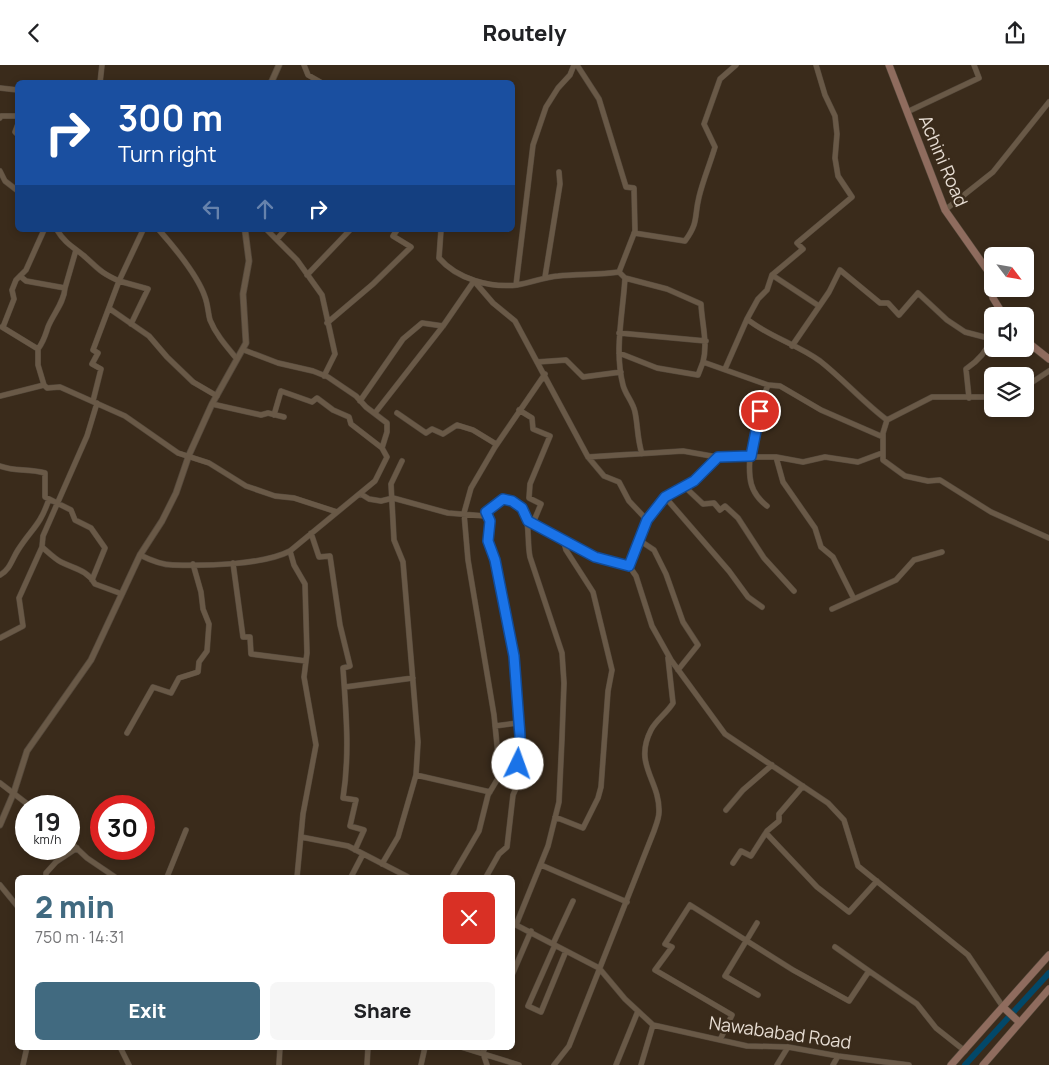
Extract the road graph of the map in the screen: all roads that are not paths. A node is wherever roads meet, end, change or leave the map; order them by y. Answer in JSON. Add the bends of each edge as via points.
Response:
{"nodes":[{"id":1,"x":102,"y":65,"type":"edge"},
{"id":2,"x":279,"y":65,"type":"edge"},
{"id":3,"x":304,"y":65,"type":"edge"},
{"id":4,"x":576,"y":65,"type":"edge"},
{"id":5,"x":736,"y":65,"type":"edge"},
{"id":6,"x":816,"y":65,"type":"edge"},
{"id":7,"x":889,"y":65,"type":"edge"},
{"id":8,"x":974,"y":65,"type":"edge"},
{"id":9,"x":100,"y":80,"type":"edge"},
{"id":10,"x":272,"y":80,"type":"edge"},
{"id":11,"x":317,"y":80,"type":"edge"},
{"id":12,"x":0,"y":88,"type":"edge"},
{"id":13,"x":15,"y":90,"type":"edge"},
{"id":14,"x":1049,"y":103,"type":"edge"},
{"id":15,"x":907,"y":112,"type":"junction"},
{"id":16,"x":15,"y":116,"type":"edge"},
{"id":17,"x":0,"y":118,"type":"edge"},
{"id":18,"x":0,"y":172,"type":"edge"},
{"id":19,"x":559,"y":172,"type":"dead end"},
{"id":20,"x":15,"y":189,"type":"edge"},
{"id":21,"x":945,"y":210,"type":"junction"},
{"id":22,"x":43,"y":232,"type":"edge"},
{"id":23,"x":58,"y":232,"type":"edge"},
{"id":24,"x":142,"y":232,"type":"edge"},
{"id":25,"x":161,"y":232,"type":"edge"},
{"id":26,"x":245,"y":232,"type":"edge"},
{"id":27,"x":269,"y":232,"type":"edge"},
{"id":28,"x":283,"y":232,"type":"edge"},
{"id":29,"x":348,"y":232,"type":"edge"},
{"id":30,"x":390,"y":232,"type":"edge"},
{"id":31,"x":396,"y":232,"type":"edge"},
{"id":32,"x":441,"y":232,"type":"edge"},
{"id":33,"x":634,"y":233,"type":"junction"},
{"id":34,"x":393,"y":236,"type":"junction"},
{"id":35,"x":277,"y":239,"type":"junction"},
{"id":36,"x":76,"y":250,"type":"junction"},
{"id":37,"x":620,"y":272,"type":"junction"},
{"id":38,"x":307,"y":275,"type":"junction"},
{"id":39,"x":772,"y":275,"type":"junction"},
{"id":40,"x":20,"y":276,"type":"junction"},
{"id":41,"x":545,"y":277,"type":"junction"},
{"id":42,"x":625,"y":278,"type":"junction"},
{"id":43,"x":119,"y":281,"type":"junction"},
{"id":44,"x":474,"y":281,"type":"junction"},
{"id":45,"x":516,"y":285,"type":"junction"},
{"id":46,"x":65,"y":288,"type":"junction"},
{"id":47,"x":819,"y":305,"type":"junction"},
{"id":48,"x":998,"y":307,"type":"edge"},
{"id":49,"x":110,"y":309,"type":"junction"},
{"id":50,"x":747,"y":319,"type":"junction"},
{"id":51,"x":131,"y":323,"type":"junction"},
{"id":52,"x":327,"y":323,"type":"junction"},
{"id":53,"x":443,"y":326,"type":"junction"},
{"id":54,"x":2,"y":327,"type":"edge"},
{"id":55,"x":619,"y":333,"type":"junction"},
{"id":56,"x":984,"y":337,"type":"edge"},
{"id":57,"x":706,"y":341,"type":"junction"},
{"id":58,"x":792,"y":346,"type":"junction"},
{"id":59,"x":1034,"y":347,"type":"edge"},
{"id":60,"x":38,"y":349,"type":"junction"},
{"id":61,"x":244,"y":350,"type":"junction"},
{"id":62,"x":619,"y":353,"type":"junction"},
{"id":63,"x":984,"y":353,"type":"edge"},
{"id":64,"x":237,"y":359,"type":"junction"},
{"id":65,"x":1049,"y":359,"type":"edge"},
{"id":66,"x":537,"y":361,"type":"junction"},
{"id":67,"x":703,"y":362,"type":"junction"},
{"id":68,"x":725,"y":369,"type":"junction"},
{"id":69,"x":1049,"y":371,"type":"edge"},
{"id":70,"x":621,"y":372,"type":"junction"},
{"id":71,"x":545,"y":374,"type":"junction"},
{"id":72,"x":324,"y":376,"type":"junction"},
{"id":73,"x":1034,"y":381,"type":"edge"},
{"id":74,"x":44,"y":385,"type":"junction"},
{"id":75,"x":768,"y":385,"type":"junction"},
{"id":76,"x":0,"y":396,"type":"edge"},
{"id":77,"x":217,"y":396,"type":"junction"},
{"id":78,"x":969,"y":397,"type":"junction"},
{"id":79,"x":984,"y":397,"type":"edge"},
{"id":80,"x":360,"y":401,"type":"junction"},
{"id":81,"x":95,"y":402,"type":"junction"},
{"id":82,"x":212,"y":404,"type":"junction"},
{"id":83,"x":519,"y":410,"type":"junction"},
{"id":84,"x":375,"y":413,"type":"junction"},
{"id":85,"x":397,"y":413,"type":"dead end"},
{"id":86,"x":274,"y":415,"type":"junction"},
{"id":87,"x":284,"y":417,"type":"dead end"},
{"id":88,"x":886,"y":420,"type":"junction"},
{"id":89,"x":883,"y":437,"type":"junction"},
{"id":90,"x":496,"y":444,"type":"junction"},
{"id":91,"x":382,"y":448,"type":"junction"},
{"id":92,"x":882,"y":453,"type":"junction"},
{"id":93,"x":642,"y":454,"type":"junction"},
{"id":94,"x":189,"y":455,"type":"junction"},
{"id":95,"x":751,"y":456,"type":"junction"},
{"id":96,"x":588,"y":457,"type":"junction"},
{"id":97,"x":718,"y":457,"type":"junction"},
{"id":98,"x":776,"y":457,"type":"junction"},
{"id":99,"x":402,"y":461,"type":"dead end"},
{"id":100,"x":0,"y":466,"type":"edge"},
{"id":101,"x":685,"y":487,"type":"junction"},
{"id":102,"x":361,"y":494,"type":"junction"},
{"id":103,"x":665,"y":497,"type":"junction"},
{"id":104,"x":393,"y":498,"type":"junction"},
{"id":105,"x":49,"y":499,"type":"junction"},
{"id":106,"x":56,"y":503,"type":"junction"},
{"id":107,"x":767,"y":506,"type":"dead end"},
{"id":108,"x":337,"y":511,"type":"junction"},
{"id":109,"x":486,"y":512,"type":"junction"},
{"id":110,"x":464,"y":513,"type":"junction"},
{"id":111,"x":647,"y":520,"type":"junction"},
{"id":112,"x":531,"y":522,"type":"junction"},
{"id":113,"x":311,"y":533,"type":"junction"},
{"id":114,"x":1049,"y":538,"type":"edge"},
{"id":115,"x":563,"y":539,"type":"junction"},
{"id":116,"x":639,"y":540,"type":"junction"},
{"id":117,"x":42,"y":547,"type":"junction"},
{"id":118,"x":290,"y":551,"type":"junction"},
{"id":119,"x":942,"y":552,"type":"dead end"},
{"id":120,"x":140,"y":555,"type":"junction"},
{"id":121,"x":233,"y":563,"type":"junction"},
{"id":122,"x":193,"y":564,"type":"junction"},
{"id":123,"x":629,"y":566,"type":"junction"},
{"id":124,"x":0,"y":575,"type":"edge"},
{"id":125,"x":92,"y":579,"type":"junction"},
{"id":126,"x":794,"y":591,"type":"dead end"},
{"id":127,"x":122,"y":594,"type":"junction"},
{"id":128,"x":854,"y":599,"type":"junction"},
{"id":129,"x":762,"y":607,"type":"dead end"},
{"id":130,"x":832,"y":609,"type":"dead end"},
{"id":131,"x":0,"y":638,"type":"edge"},
{"id":132,"x":668,"y":655,"type":"junction"},
{"id":133,"x":306,"y":661,"type":"junction"},
{"id":134,"x":678,"y":670,"type":"junction"},
{"id":135,"x":413,"y":678,"type":"junction"},
{"id":136,"x":345,"y":687,"type":"junction"},
{"id":137,"x":517,"y":723,"type":"junction"},
{"id":138,"x":495,"y":726,"type":"junction"},
{"id":139,"x":127,"y":733,"type":"dead end"},
{"id":140,"x":772,"y":765,"type":"junction"},
{"id":141,"x":416,"y":775,"type":"junction"},
{"id":142,"x":0,"y":783,"type":"edge"},
{"id":143,"x":803,"y":786,"type":"junction"},
{"id":144,"x":14,"y":792,"type":"junction"},
{"id":145,"x":490,"y":792,"type":"junction"},
{"id":146,"x":17,"y":795,"type":"edge"},
{"id":147,"x":726,"y":809,"type":"dead end"},
{"id":148,"x":555,"y":817,"type":"junction"},
{"id":149,"x":0,"y":825,"type":"edge"},
{"id":150,"x":186,"y":830,"type":"dead end"},
{"id":151,"x":766,"y":833,"type":"junction"},
{"id":152,"x":301,"y":837,"type":"junction"},
{"id":153,"x":80,"y":850,"type":"edge"},
{"id":154,"x":355,"y":850,"type":"junction"},
{"id":155,"x":363,"y":854,"type":"junction"},
{"id":156,"x":59,"y":860,"type":"edge"},
{"id":157,"x":732,"y":863,"type":"dead end"},
{"id":158,"x":382,"y":865,"type":"junction"},
{"id":159,"x":541,"y":865,"type":"junction"},
{"id":160,"x":46,"y":875,"type":"edge"},
{"id":161,"x":112,"y":875,"type":"edge"},
{"id":162,"x":168,"y":875,"type":"edge"},
{"id":163,"x":297,"y":875,"type":"edge"},
{"id":164,"x":352,"y":875,"type":"edge"},
{"id":165,"x":404,"y":875,"type":"edge"},
{"id":166,"x":453,"y":875,"type":"edge"},
{"id":167,"x":487,"y":875,"type":"edge"},
{"id":168,"x":877,"y":881,"type":"junction"},
{"id":169,"x":0,"y":885,"type":"edge"},
{"id":170,"x":573,"y":901,"type":"dead end"},
{"id":171,"x":627,"y":902,"type":"junction"},
{"id":172,"x":15,"y":903,"type":"edge"},
{"id":173,"x":515,"y":922,"type":"edge"},
{"id":174,"x":757,"y":923,"type":"dead end"},
{"id":175,"x":515,"y":924,"type":"edge"},
{"id":176,"x":532,"y":931,"type":"junction"},
{"id":177,"x":746,"y":941,"type":"junction"},
{"id":178,"x":554,"y":944,"type":"junction"},
{"id":179,"x":835,"y":947,"type":"dead end"},
{"id":180,"x":566,"y":951,"type":"junction"},
{"id":181,"x":1049,"y":955,"type":"edge"},
{"id":182,"x":515,"y":968,"type":"edge"},
{"id":183,"x":599,"y":968,"type":"junction"},
{"id":184,"x":869,"y":971,"type":"junction"},
{"id":185,"x":1049,"y":989,"type":"edge"},
{"id":186,"x":758,"y":995,"type":"dead end"},
{"id":187,"x":1004,"y":1008,"type":"junction"},
{"id":188,"x":638,"y":1011,"type":"junction"},
{"id":189,"x":1019,"y":1022,"type":"junction"},
{"id":190,"x":654,"y":1025,"type":"junction"},
{"id":191,"x":720,"y":1040,"type":"junction"},
{"id":192,"x":788,"y":1047,"type":"junction"},
{"id":193,"x":26,"y":1050,"type":"edge"},
{"id":194,"x":122,"y":1050,"type":"edge"},
{"id":195,"x":280,"y":1050,"type":"edge"},
{"id":196,"x":368,"y":1050,"type":"edge"},
{"id":197,"x":424,"y":1050,"type":"edge"},
{"id":198,"x":484,"y":1050,"type":"edge"},
{"id":199,"x":965,"y":1051,"type":"junction"},
{"id":200,"x":838,"y":1056,"type":"junction"},
{"id":201,"x":985,"y":1064,"type":"edge"},
{"id":202,"x":23,"y":1065,"type":"edge"},
{"id":203,"x":129,"y":1065,"type":"edge"},
{"id":204,"x":279,"y":1065,"type":"edge"},
{"id":205,"x":367,"y":1065,"type":"edge"},
{"id":206,"x":421,"y":1065,"type":"edge"},
{"id":207,"x":487,"y":1065,"type":"edge"},
{"id":208,"x":519,"y":1065,"type":"edge"},
{"id":209,"x":554,"y":1065,"type":"edge"},
{"id":210,"x":616,"y":1065,"type":"edge"},
{"id":211,"x":641,"y":1065,"type":"edge"},
{"id":212,"x":777,"y":1065,"type":"edge"},
{"id":213,"x":834,"y":1065,"type":"edge"},
{"id":214,"x":909,"y":1065,"type":"edge"},
{"id":215,"x":951,"y":1065,"type":"edge"}],
"edges":[{"from":1,"to":9,"type":"street"},
{"from":2,"to":10,"type":"street"},
{"from":3,"to":11,"type":"street","via":[[308,75]]},
{"from":4,"to":33,"type":"street","via":[[599,99],[626,187],[634,188]]},
{"from":4,"to":45,"type":"street","via":[[546,107],[533,145]]},
{"from":5,"to":33,"type":"street","via":[[720,79],[704,124],[715,147],[698,199],[697,219],[692,231],[685,241]]},
{"from":6,"to":39,"type":"street","via":[[835,116],[838,176],[852,197],[797,243],[803,249]]},
{"from":7,"to":15,"type":"main road","name":"Achini Road"},
{"from":8,"to":15,"type":"street","via":[[979,77]]},
{"from":12,"to":13,"type":"street"},
{"from":14,"to":21,"type":"street","via":[[993,172]]},
{"from":15,"to":21,"type":"main road","name":"Achini Road"},
{"from":16,"to":17,"type":"street"},
{"from":18,"to":20,"type":"street"},
{"from":19,"to":41,"type":"street","via":[[560,184]]},
{"from":21,"to":48,"type":"main road","name":"Achini Road","via":[[990,274],[993,298]]},
{"from":22,"to":40,"type":"street","via":[[26,270]]},
{"from":23,"to":36,"type":"street"},
{"from":24,"to":43,"type":"street"},
{"from":25,"to":64,"type":"street","via":[[176,248],[198,283],[216,332]]},
{"from":26,"to":61,"type":"street","via":[[249,261],[243,294]]},
{"from":27,"to":35,"type":"street"},
{"from":28,"to":35,"type":"street"},
{"from":29,"to":38,"type":"street"},
{"from":30,"to":34,"type":"street"},
{"from":31,"to":34,"type":"street"},
{"from":32,"to":44,"type":"street","via":[[439,258]]},
{"from":33,"to":37,"type":"street"},
{"from":34,"to":52,"type":"street","via":[[411,247]]},
{"from":35,"to":38,"type":"street"},
{"from":36,"to":43,"type":"street","via":[[97,270]]},
{"from":36,"to":46,"type":"street"},
{"from":37,"to":41,"type":"street"},
{"from":37,"to":42,"type":"street"},
{"from":38,"to":52,"type":"street","via":[[322,295]]},
{"from":39,"to":47,"type":"street"},
{"from":39,"to":50,"type":"street","via":[[767,290]]},
{"from":40,"to":46,"type":"street","via":[[26,281]]},
{"from":40,"to":54,"type":"street","via":[[14,285],[14,299]]},
{"from":41,"to":45,"type":"street"},
{"from":42,"to":55,"type":"street"},
{"from":42,"to":57,"type":"street","via":[[667,289],[701,304]]},
{"from":43,"to":49,"type":"street"},
{"from":43,"to":51,"type":"street","via":[[148,289]]},
{"from":44,"to":45,"type":"street","via":[[500,286]]},
{"from":44,"to":53,"type":"street"},
{"from":44,"to":66,"type":"street","via":[[493,303],[516,321]]},
{"from":46,"to":60,"type":"street","via":[[46,339]]},
{"from":47,"to":56,"type":"street","via":[[840,270],[880,303],[888,303],[899,315],[918,293],[965,332]]},
{"from":47,"to":58,"type":"street"},
{"from":49,"to":51,"type":"street"},
{"from":49,"to":81,"type":"street","via":[[93,350],[98,353],[92,364],[101,369]]},
{"from":50,"to":58,"type":"street"},
{"from":50,"to":68,"type":"street"},
{"from":51,"to":77,"type":"street","via":[[149,336],[193,382]]},
{"from":52,"to":72,"type":"street","via":[[335,354]]},
{"from":53,"to":80,"type":"street","via":[[422,323],[404,339]]},
{"from":53,"to":84,"type":"street"},
{"from":54,"to":60,"type":"street"},
{"from":55,"to":57,"type":"street"},
{"from":55,"to":62,"type":"street"},
{"from":57,"to":67,"type":"street"},
{"from":58,"to":88,"type":"street","via":[[799,347],[820,362]]},
{"from":59,"to":65,"type":"main road"},
{"from":60,"to":74,"type":"street","via":[[38,365]]},
{"from":61,"to":64,"type":"street"},
{"from":61,"to":72,"type":"street"},
{"from":62,"to":67,"type":"street","via":[[657,368],[698,375]]},
{"from":62,"to":70,"type":"street"},
{"from":63,"to":78,"type":"street","via":[[966,369]]},
{"from":64,"to":77,"type":"street"},
{"from":66,"to":70,"type":"street","via":[[566,361],[583,377]]},
{"from":66,"to":71,"type":"street"},
{"from":67,"to":68,"type":"street"},
{"from":68,"to":75,"type":"street"},
{"from":69,"to":73,"type":"street"},
{"from":70,"to":93,"type":"street","via":[[623,387],[636,415],[637,439]]},
{"from":71,"to":83,"type":"street"},
{"from":71,"to":96,"type":"street"},
{"from":72,"to":80,"type":"street"},
{"from":74,"to":76,"type":"street"},
{"from":74,"to":81,"type":"street","via":[[47,388],[60,387]]},
{"from":75,"to":89,"type":"street","via":[[780,386],[821,410]]},
{"from":75,"to":95,"type":"street","via":[[756,422]]},
{"from":77,"to":82,"type":"street"},
{"from":78,"to":79,"type":"street"},
{"from":78,"to":88,"type":"street","via":[[932,397]]},
{"from":80,"to":84,"type":"street"},
{"from":81,"to":94,"type":"street","via":[[125,416],[178,453]]},
{"from":81,"to":106,"type":"street","via":[[87,436]]},
{"from":82,"to":86,"type":"street"},
{"from":82,"to":94,"type":"street"},
{"from":83,"to":90,"type":"street"},
{"from":83,"to":112,"type":"street","via":[[532,418],[533,429],[550,436],[530,485],[529,497],[541,504]]},
{"from":84,"to":91,"type":"street","via":[[386,423]]},
{"from":85,"to":90,"type":"street","via":[[426,433],[432,429],[443,434],[457,425]]},
{"from":86,"to":87,"type":"street"},
{"from":86,"to":91,"type":"street","via":[[281,391],[312,402],[317,398],[348,417],[351,424]]},
{"from":88,"to":89,"type":"street"},
{"from":89,"to":92,"type":"street"},
{"from":90,"to":110,"type":"street","via":[[470,489]]},
{"from":91,"to":102,"type":"street","via":[[387,457],[375,481]]},
{"from":92,"to":98,"type":"street","via":[[858,463],[825,457],[803,461]]},
{"from":92,"to":114,"type":"street","via":[[883,460],[905,476],[940,480],[991,512]]},
{"from":93,"to":96,"type":"street"},
{"from":93,"to":97,"type":"street","via":[[683,451]]},
{"from":94,"to":108,"type":"street","via":[[224,471],[246,486]]},
{"from":94,"to":120,"type":"street","via":[[176,493]]},
{"from":95,"to":97,"type":"street"},
{"from":95,"to":98,"type":"street"},
{"from":95,"to":107,"type":"street","via":[[750,477],[757,498]]},
{"from":96,"to":111,"type":"street","via":[[604,476],[619,483],[629,501]]},
{"from":97,"to":101,"type":"street"},
{"from":98,"to":128,"type":"street","via":[[783,482],[815,528],[821,547],[833,557]]},
{"from":99,"to":104,"type":"street","via":[[392,484]]},
{"from":100,"to":105,"type":"street","via":[[12,471],[28,468],[45,473],[44,497]]},
{"from":101,"to":103,"type":"street"},
{"from":101,"to":126,"type":"street","via":[[703,505],[714,503],[720,510],[725,506],[738,518],[764,558]]},
{"from":102,"to":104,"type":"street","via":[[381,501]]},
{"from":102,"to":108,"type":"street"},
{"from":103,"to":111,"type":"street"},
{"from":103,"to":129,"type":"street","via":[[730,571],[748,597]]},
{"from":104,"to":110,"type":"street","via":[[448,513]]},
{"from":104,"to":135,"type":"street","via":[[394,540],[403,563]]},
{"from":105,"to":106,"type":"street"},
{"from":105,"to":124,"type":"street","via":[[42,519],[18,549],[9,568]]},
{"from":106,"to":117,"type":"street"},
{"from":106,"to":125,"type":"street","via":[[71,510],[75,520],[91,528],[105,548]]},
{"from":108,"to":113,"type":"street"},
{"from":109,"to":110,"type":"street","via":[[485,516]]},
{"from":109,"to":112,"type":"street","via":[[503,499],[512,501],[522,508]]},
{"from":109,"to":137,"type":"street","via":[[490,521],[488,541],[495,560],[514,656]]},
{"from":110,"to":138,"type":"street","via":[[474,605]]},
{"from":111,"to":116,"type":"street"},
{"from":112,"to":115,"type":"street"},
{"from":112,"to":148,"type":"street","via":[[526,541],[562,653],[561,765]]},
{"from":113,"to":118,"type":"street"},
{"from":113,"to":136,"type":"street","via":[[319,557],[330,556],[340,625],[350,666],[344,668]]},
{"from":115,"to":123,"type":"street","via":[[595,557]]},
{"from":115,"to":148,"type":"street","via":[[566,550],[593,592],[612,670],[598,799],[583,828]]},
{"from":116,"to":123,"type":"street"},
{"from":116,"to":134,"type":"street","via":[[654,550],[683,622],[698,645]]},
{"from":117,"to":125,"type":"street","via":[[60,562]]},
{"from":117,"to":131,"type":"street","via":[[19,598],[23,626]]},
{"from":118,"to":121,"type":"street","via":[[267,560]]},
{"from":118,"to":133,"type":"street","via":[[304,584]]},
{"from":119,"to":128,"type":"street","via":[[914,560],[896,580]]},
{"from":120,"to":122,"type":"street","via":[[171,565]]},
{"from":120,"to":127,"type":"street"},
{"from":121,"to":122,"type":"street"},
{"from":121,"to":133,"type":"street","via":[[243,637],[250,637],[251,654]]},
{"from":122,"to":139,"type":"street","via":[[208,623],[207,651],[199,662],[198,673],[179,678],[171,693],[153,687]]},
{"from":123,"to":132,"type":"street","via":[[636,576],[652,626]]},
{"from":125,"to":127,"type":"street","via":[[95,584]]},
{"from":127,"to":144,"type":"street","via":[[91,660],[27,751]]},
{"from":128,"to":130,"type":"street"},
{"from":132,"to":134,"type":"street"},
{"from":132,"to":171,"type":"street","via":[[672,703],[651,728],[645,746],[645,765],[659,812]]},
{"from":133,"to":152,"type":"street","via":[[304,677],[316,745],[302,814]]},
{"from":134,"to":140,"type":"street","via":[[725,733]]},
{"from":135,"to":136,"type":"street"},
{"from":135,"to":141,"type":"street","via":[[418,742]]},
{"from":136,"to":154,"type":"street","via":[[347,772],[343,798],[356,800],[350,827],[364,830]]},
{"from":137,"to":138,"type":"street"},
{"from":137,"to":167,"type":"street","via":[[520,736],[518,764],[513,778],[517,786],[507,847]]},
{"from":138,"to":145,"type":"street","via":[[500,775]]},
{"from":140,"to":143,"type":"street"},
{"from":140,"to":147,"type":"street"},
{"from":141,"to":145,"type":"street"},
{"from":141,"to":158,"type":"street","via":[[398,837]]},
{"from":142,"to":144,"type":"street"},
{"from":143,"to":151,"type":"street","via":[[779,814],[779,821]]},
{"from":143,"to":168,"type":"street","via":[[828,803],[844,820],[858,866]]},
{"from":144,"to":146,"type":"street"},
{"from":144,"to":149,"type":"street"},
{"from":145,"to":166,"type":"street","via":[[479,831]]},
{"from":148,"to":159,"type":"street"},
{"from":150,"to":162,"type":"street"},
{"from":151,"to":157,"type":"street","via":[[752,856],[741,851]]},
{"from":151,"to":168,"type":"street","via":[[817,887],[848,912]]},
{"from":152,"to":154,"type":"street"},
{"from":152,"to":163,"type":"street"},
{"from":153,"to":161,"type":"street"},
{"from":154,"to":155,"type":"street"},
{"from":155,"to":158,"type":"street"},
{"from":155,"to":164,"type":"street"},
{"from":156,"to":160,"type":"street"},
{"from":158,"to":165,"type":"street"},
{"from":159,"to":171,"type":"street"},
{"from":159,"to":173,"type":"street"},
{"from":168,"to":187,"type":"street","via":[[968,955]]},
{"from":169,"to":172,"type":"street"},
{"from":170,"to":178,"type":"street"},
{"from":171,"to":183,"type":"street"},
{"from":174,"to":177,"type":"street"},
{"from":175,"to":176,"type":"street","name":"Nawababad Road"},
{"from":176,"to":178,"type":"street","name":"Nawababad Road"},
{"from":176,"to":182,"type":"street"},
{"from":177,"to":184,"type":"street","via":[[849,1001]]},
{"from":177,"to":186,"type":"street","via":[[725,976]]},
{"from":177,"to":191,"type":"street","via":[[690,905],[665,943],[672,947],[655,969],[732,1015]]},
{"from":178,"to":180,"type":"street","name":"Nawababad Road"},
{"from":178,"to":180,"type":"street","via":[[528,1006],[541,1012]]},
{"from":179,"to":184,"type":"street"},
{"from":180,"to":183,"type":"street","name":"Nawababad Road"},
{"from":181,"to":187,"type":"main road"},
{"from":183,"to":188,"type":"street","name":"Nawababad Road"},
{"from":183,"to":209,"type":"street","via":[[569,1046]]},
{"from":184,"to":199,"type":"street","via":[[917,1004],[936,1028]]},
{"from":185,"to":189,"type":"main road"},
{"from":187,"to":189,"type":"main road"},
{"from":187,"to":199,"type":"main road"},
{"from":188,"to":190,"type":"street","name":"Nawababad Road"},
{"from":188,"to":210,"type":"street"},
{"from":189,"to":201,"type":"main road"},
{"from":190,"to":191,"type":"street","name":"Nawababad Road"},
{"from":190,"to":211,"type":"street"},
{"from":191,"to":192,"type":"street","name":"Nawababad Road","via":[[747,1046]]},
{"from":192,"to":200,"type":"street","name":"Nawababad Road"},
{"from":192,"to":212,"type":"street"},
{"from":193,"to":202,"type":"street"},
{"from":194,"to":203,"type":"street"},
{"from":195,"to":204,"type":"street"},
{"from":196,"to":205,"type":"street"},
{"from":197,"to":206,"type":"street"},
{"from":198,"to":207,"type":"street"},
{"from":198,"to":208,"type":"street"},
{"from":199,"to":215,"type":"main road"},
{"from":200,"to":213,"type":"street"},
{"from":200,"to":214,"type":"street","name":"Nawababad Road"}]}
